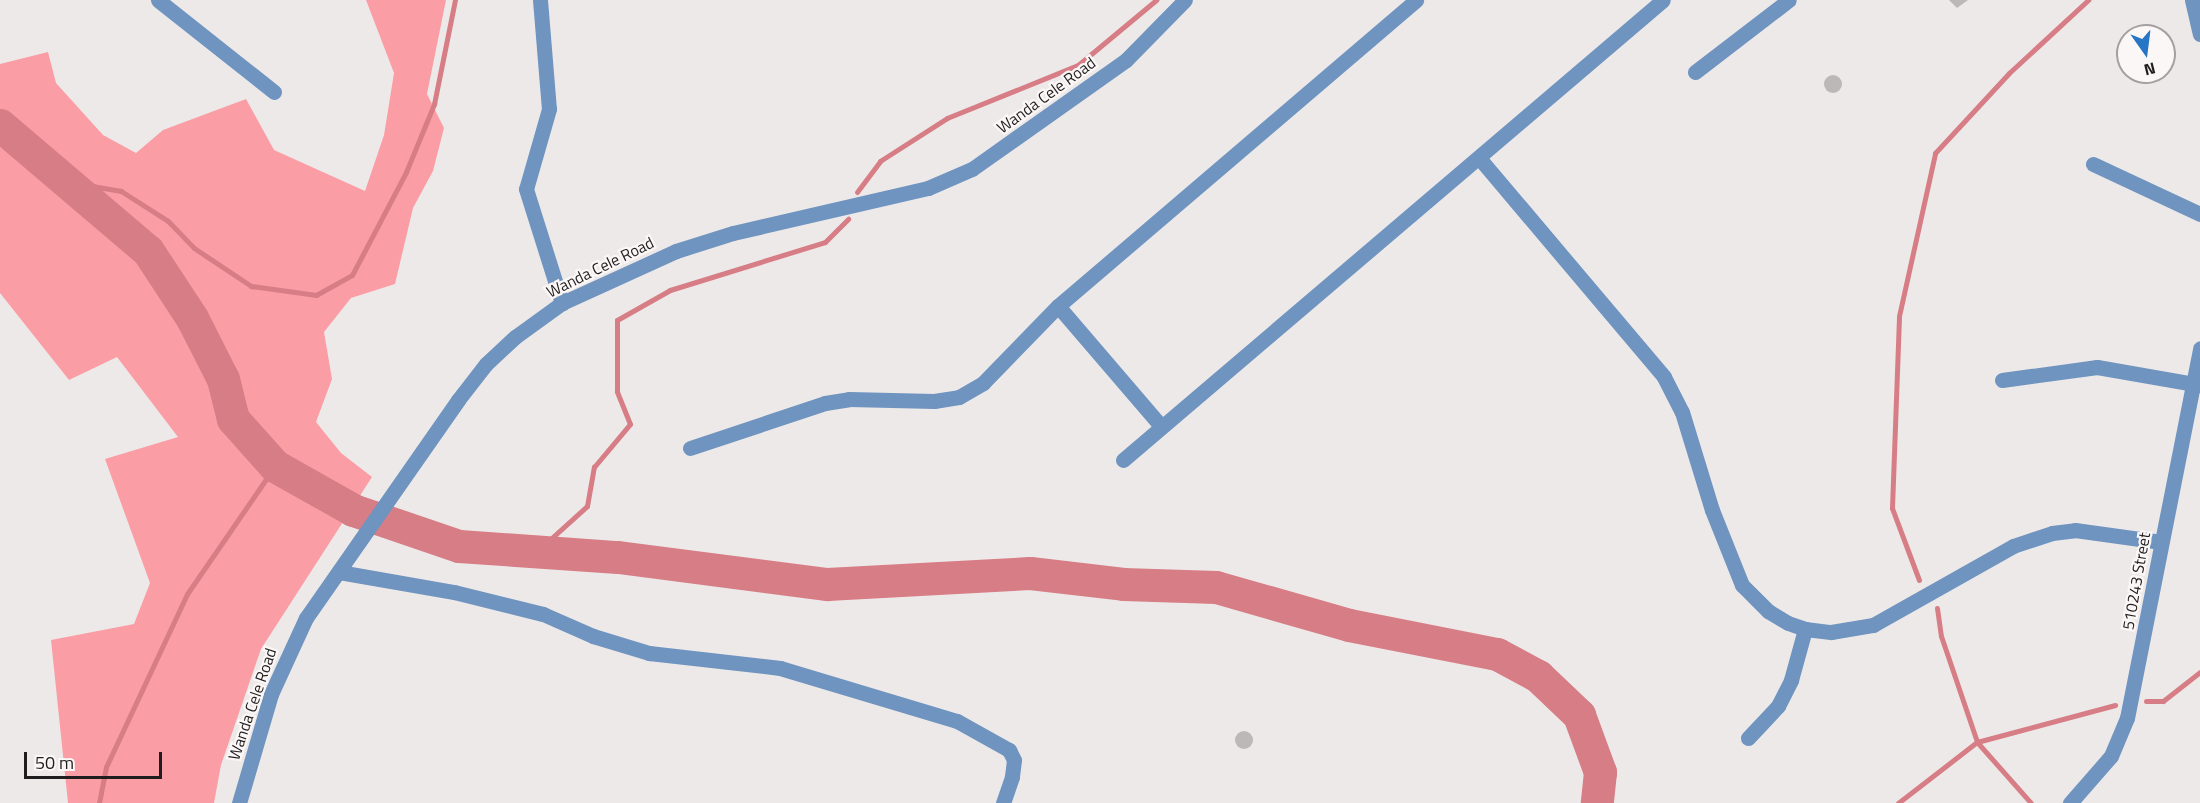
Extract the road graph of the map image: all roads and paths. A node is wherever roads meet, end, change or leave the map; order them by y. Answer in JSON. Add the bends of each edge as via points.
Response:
{"nodes":[{"id":1,"x":158,"y":0,"type":"edge"},
{"id":2,"x":540,"y":0,"type":"edge"},
{"id":3,"x":1185,"y":0,"type":"edge"},
{"id":4,"x":1416,"y":0,"type":"edge"},
{"id":5,"x":1663,"y":0,"type":"edge"},
{"id":6,"x":1789,"y":0,"type":"edge"},
{"id":7,"x":2193,"y":0,"type":"edge"},
{"id":8,"x":2200,"y":34,"type":"edge"},
{"id":9,"x":1695,"y":72,"type":"dead end"},
{"id":10,"x":274,"y":92,"type":"dead end"},
{"id":11,"x":1480,"y":159,"type":"junction"},
{"id":12,"x":2093,"y":164,"type":"dead end"},
{"id":13,"x":2200,"y":214,"type":"edge"},
{"id":14,"x":562,"y":303,"type":"junction"},
{"id":15,"x":1058,"y":306,"type":"junction"},
{"id":16,"x":2200,"y":348,"type":"edge"},
{"id":17,"x":2002,"y":381,"type":"dead end"},
{"id":18,"x":2196,"y":384,"type":"edge"},
{"id":19,"x":1161,"y":426,"type":"junction"},
{"id":20,"x":690,"y":448,"type":"dead end"},
{"id":21,"x":1123,"y":460,"type":"dead end"},
{"id":22,"x":2161,"y":542,"type":"junction"},
{"id":23,"x":339,"y":572,"type":"junction"},
{"id":24,"x":1806,"y":630,"type":"junction"},
{"id":25,"x":1748,"y":738,"type":"dead end"},
{"id":26,"x":239,"y":803,"type":"edge"},
{"id":27,"x":1003,"y":803,"type":"edge"},
{"id":28,"x":2070,"y":803,"type":"edge"}],
"edges":[{"from":1,"to":10,"type":"street"},
{"from":2,"to":14,"type":"street","via":[[549,109],[526,189]]},
{"from":3,"to":14,"type":"street","name":"Wanda Cele Road","via":[[1126,60],[972,170],[928,188],[733,233],[687,248]]},
{"from":4,"to":15,"type":"street"},
{"from":5,"to":11,"type":"street"},
{"from":6,"to":9,"type":"street"},
{"from":7,"to":8,"type":"street"},
{"from":11,"to":19,"type":"street"},
{"from":11,"to":24,"type":"street","via":[[1664,377],[1682,412],[1712,510],[1742,585],[1768,611]]},
{"from":12,"to":13,"type":"street"},
{"from":14,"to":23,"type":"street","name":"Wanda Cele Road","via":[[486,364]]},
{"from":15,"to":19,"type":"street"},
{"from":15,"to":20,"type":"street","via":[[983,383],[958,397],[825,403]]},
{"from":16,"to":18,"type":"street","name":"510243 Street"},
{"from":17,"to":18,"type":"street","via":[[2048,371],[2097,367]]},
{"from":18,"to":22,"type":"street","name":"510243 Street"},
{"from":19,"to":21,"type":"street"},
{"from":22,"to":24,"type":"street","via":[[2075,530],[2043,535],[2013,546],[1873,625],[1831,632]]},
{"from":22,"to":28,"type":"street","name":"510243 Street","via":[[2119,742],[2096,777]]},
{"from":23,"to":26,"type":"street","name":"Wanda Cele Road","via":[[285,656]]},
{"from":23,"to":27,"type":"street","via":[[454,592],[543,614],[593,636],[650,653],[780,668],[957,721],[1009,750],[1013,768]]},
{"from":24,"to":25,"type":"street","via":[[1791,680],[1778,706]]}]}
